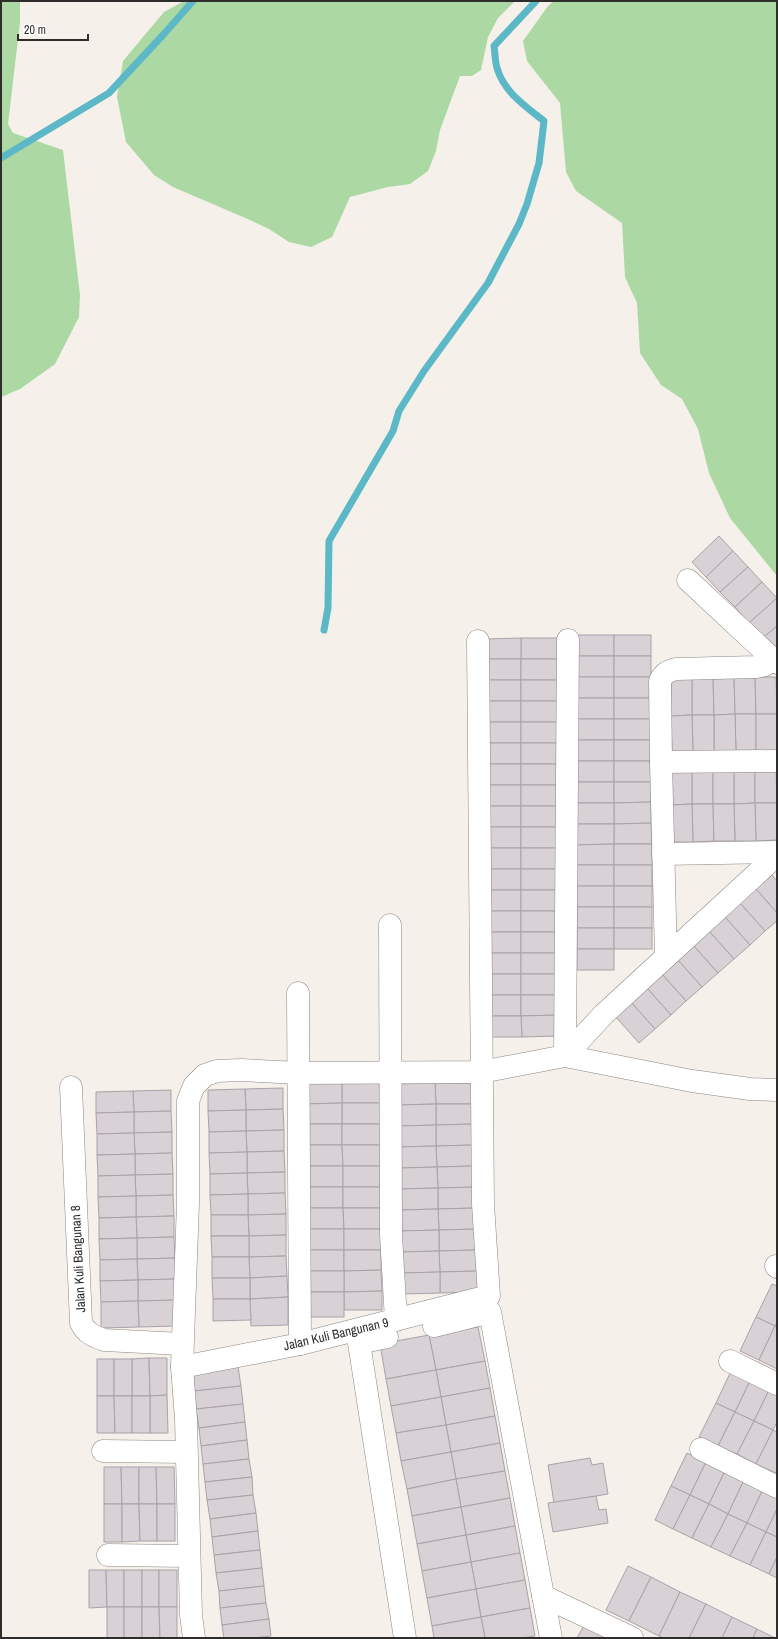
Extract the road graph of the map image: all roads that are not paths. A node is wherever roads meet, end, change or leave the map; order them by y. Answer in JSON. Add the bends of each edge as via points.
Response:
{"nodes":[{"id":1,"x":688,"y":580,"type":"dead end"},
{"id":2,"x":568,"y":640,"type":"dead end"},
{"id":3,"x":478,"y":641,"type":"dead end"},
{"id":4,"x":775,"y":661,"type":"edge"},
{"id":5,"x":777,"y":761,"type":"edge"},
{"id":6,"x":661,"y":762,"type":"junction"},
{"id":7,"x":777,"y":852,"type":"edge"},
{"id":8,"x":663,"y":854,"type":"junction"},
{"id":9,"x":777,"y":856,"type":"edge"},
{"id":10,"x":390,"y":925,"type":"dead end"},
{"id":11,"x":666,"y":957,"type":"junction"},
{"id":12,"x":298,"y":993,"type":"dead end"},
{"id":13,"x":565,"y":1056,"type":"junction"},
{"id":14,"x":481,"y":1072,"type":"junction"},
{"id":15,"x":299,"y":1073,"type":"junction"},
{"id":16,"x":389,"y":1073,"type":"junction"},
{"id":17,"x":70,"y":1087,"type":"dead end"},
{"id":18,"x":777,"y":1090,"type":"edge"},
{"id":19,"x":396,"y":1320,"type":"junction"},
{"id":20,"x":182,"y":1344,"type":"junction"},
{"id":21,"x":300,"y":1344,"type":"junction"},
{"id":22,"x":730,"y":1361,"type":"dead end"},
{"id":23,"x":182,"y":1367,"type":"junction"},
{"id":24,"x":777,"y":1384,"type":"edge"},
{"id":25,"x":701,"y":1449,"type":"dead end"},
{"id":26,"x":103,"y":1451,"type":"dead end"},
{"id":27,"x":186,"y":1452,"type":"junction"},
{"id":28,"x":777,"y":1487,"type":"edge"},
{"id":29,"x":108,"y":1555,"type":"dead end"},
{"id":30,"x":189,"y":1556,"type":"junction"},
{"id":31,"x":543,"y":1596,"type":"junction"},
{"id":32,"x":194,"y":1638,"type":"edge"},
{"id":33,"x":405,"y":1638,"type":"edge"},
{"id":34,"x":551,"y":1638,"type":"edge"},
{"id":35,"x":632,"y":1638,"type":"edge"}],
"edges":[{"from":1,"to":4,"type":"street"},
{"from":2,"to":13,"type":"street"},
{"from":3,"to":14,"type":"street"},
{"from":4,"to":6,"type":"street","via":[[756,667],[676,669],[663,675],[660,681]]},
{"from":5,"to":6,"type":"street"},
{"from":6,"to":8,"type":"street"},
{"from":7,"to":8,"type":"street"},
{"from":8,"to":11,"type":"street"},
{"from":9,"to":11,"type":"street"},
{"from":10,"to":16,"type":"street"},
{"from":11,"to":13,"type":"street","via":[[604,1014]]},
{"from":12,"to":15,"type":"street"},
{"from":13,"to":14,"type":"street"},
{"from":13,"to":18,"type":"street","via":[[692,1081]]},
{"from":14,"to":16,"type":"street"},
{"from":14,"to":19,"type":"street","name":"Jalan Kuli Bangunan 9","via":[[483,1204],[489,1296]]},
{"from":15,"to":16,"type":"street"},
{"from":15,"to":20,"type":"street","via":[[217,1071],[204,1075],[194,1086],[188,1101],[188,1203]]},
{"from":15,"to":21,"type":"street"},
{"from":16,"to":19,"type":"street","via":[[391,1235]]},
{"from":17,"to":20,"type":"street","name":"Jalan Kuli Bangunan 8","via":[[81,1323],[85,1331],[104,1340]]},
{"from":19,"to":21,"type":"street","name":"Jalan Kuli Bangunan 9"},
{"from":20,"to":23,"type":"street"},
{"from":21,"to":23,"type":"street","name":"Jalan Kuli Bangunan 9"},
{"from":22,"to":24,"type":"street"},
{"from":23,"to":27,"type":"street"},
{"from":25,"to":28,"type":"street"},
{"from":26,"to":27,"type":"street"},
{"from":27,"to":30,"type":"street"},
{"from":29,"to":30,"type":"street"},
{"from":30,"to":32,"type":"street"},
{"from":31,"to":33,"type":"street","via":[[490,1312],[359,1343]]},
{"from":31,"to":34,"type":"street"},
{"from":31,"to":35,"type":"street"}]}
